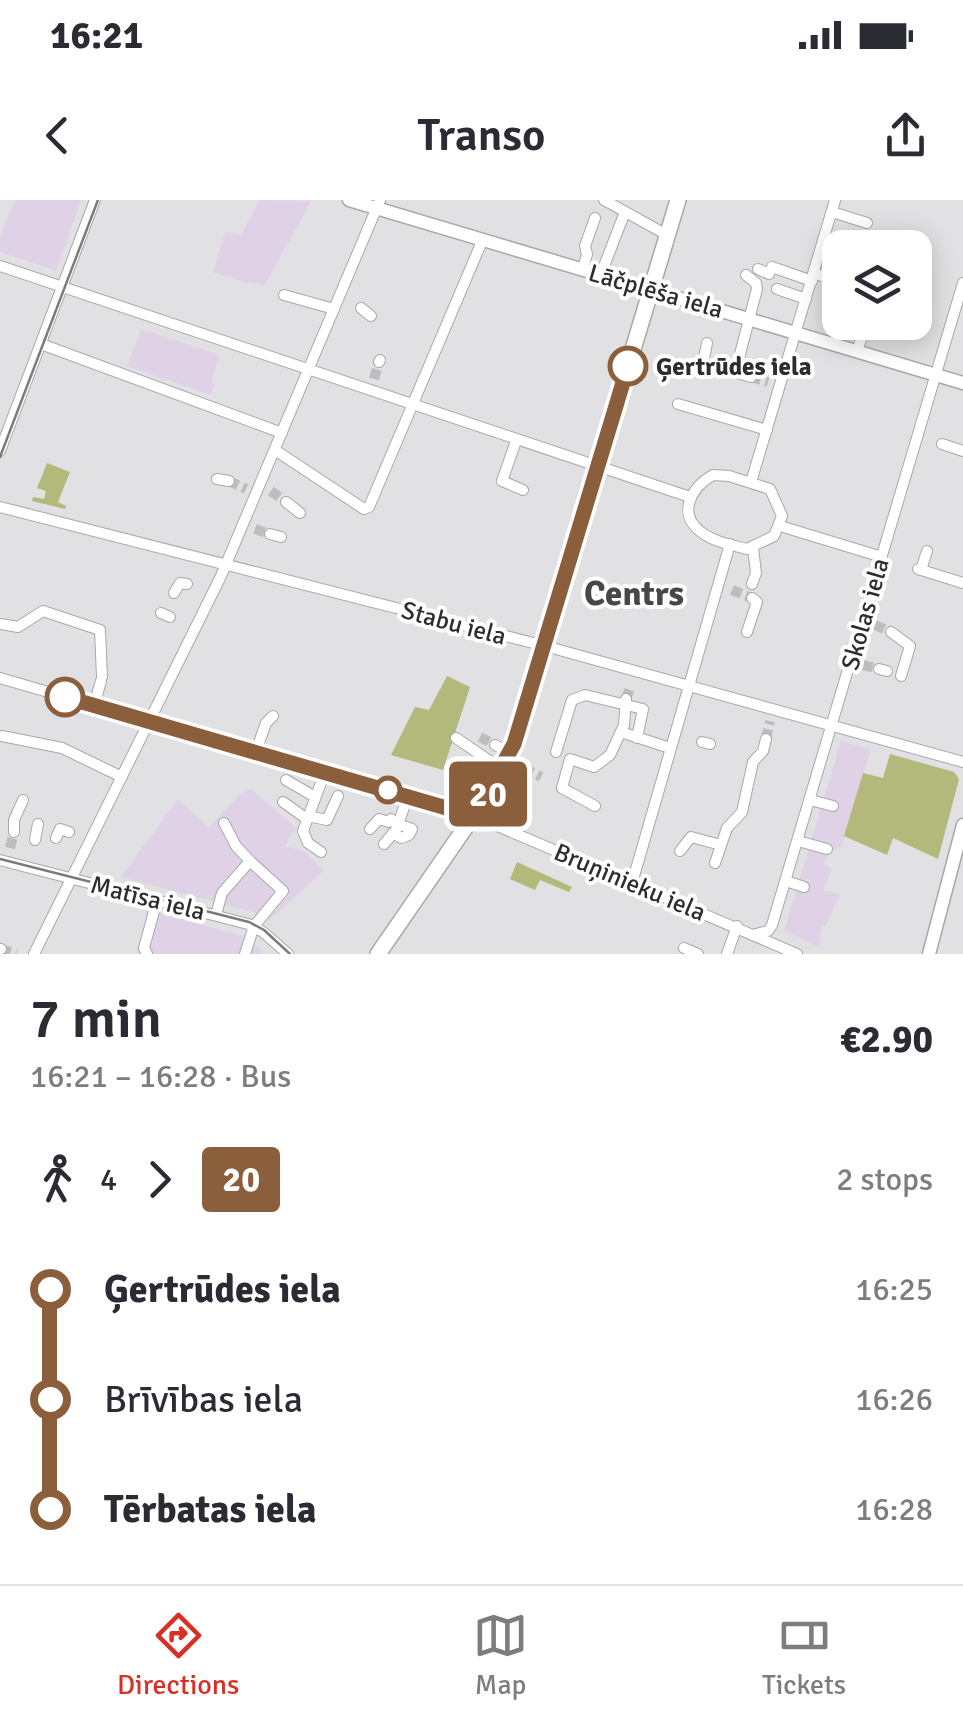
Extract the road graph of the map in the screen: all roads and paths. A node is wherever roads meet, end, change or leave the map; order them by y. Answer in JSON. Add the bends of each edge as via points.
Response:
{"nodes":[{"id":1,"x":95,"y":200,"type":"edge"},
{"id":2,"x":349,"y":200,"type":"edge"},
{"id":3,"x":604,"y":200,"type":"edge"},
{"id":4,"x":678,"y":200,"type":"edge"},
{"id":5,"x":836,"y":200,"type":"edge"},
{"id":6,"x":378,"y":204,"type":"edge"},
{"id":7,"x":625,"y":212,"type":"junction"},
{"id":8,"x":832,"y":212,"type":"junction"},
{"id":9,"x":595,"y":218,"type":"dead end"},
{"id":10,"x":867,"y":223,"type":"dead end"},
{"id":11,"x":667,"y":235,"type":"junction"},
{"id":12,"x":484,"y":239,"type":"junction"},
{"id":13,"x":0,"y":266,"type":"edge"},
{"id":14,"x":758,"y":268,"type":"dead end"},
{"id":15,"x":583,"y":269,"type":"junction"},
{"id":16,"x":601,"y":274,"type":"junction"},
{"id":17,"x":746,"y":274,"type":"dead end"},
{"id":18,"x":813,"y":277,"type":"junction"},
{"id":19,"x":822,"y":279,"type":"edge"},
{"id":20,"x":963,"y":283,"type":"edge"},
{"id":21,"x":62,"y":287,"type":"junction"},
{"id":22,"x":652,"y":289,"type":"junction"},
{"id":23,"x":778,"y":289,"type":"dead end"},
{"id":24,"x":284,"y":295,"type":"dead end"},
{"id":25,"x":806,"y":298,"type":"junction"},
{"id":26,"x":346,"y":304,"type":"junction"},
{"id":27,"x":960,"y":305,"type":"edge"},
{"id":28,"x":371,"y":316,"type":"dead end"},
{"id":29,"x":752,"y":319,"type":"junction"},
{"id":30,"x":796,"y":332,"type":"junction"},
{"id":31,"x":861,"y":340,"type":"edge"},
{"id":32,"x":708,"y":343,"type":"dead end"},
{"id":33,"x":41,"y":344,"type":"junction"},
{"id":34,"x":857,"y":351,"type":"junction"},
{"id":35,"x":308,"y":370,"type":"junction"},
{"id":36,"x":735,"y":372,"type":"junction"},
{"id":37,"x":936,"y":375,"type":"junction"},
{"id":38,"x":751,"y":377,"type":"tunnel mouth"},
{"id":39,"x":374,"y":378,"type":"tunnel mouth"},
{"id":40,"x":768,"y":382,"type":"tunnel mouth"},
{"id":41,"x":963,"y":383,"type":"edge"},
{"id":42,"x":780,"y":386,"type":"junction"},
{"id":43,"x":369,"y":391,"type":"junction"},
{"id":44,"x":678,"y":404,"type":"dead end"},
{"id":45,"x":413,"y":406,"type":"junction"},
{"id":46,"x":767,"y":430,"type":"junction"},
{"id":47,"x":282,"y":433,"type":"junction"},
{"id":48,"x":917,"y":437,"type":"junction"},
{"id":49,"x":516,"y":441,"type":"junction"},
{"id":50,"x":0,"y":450,"type":"edge"},
{"id":51,"x":276,"y":450,"type":"junction"},
{"id":52,"x":963,"y":450,"type":"edge"},
{"id":53,"x":598,"y":468,"type":"junction"},
{"id":54,"x":751,"y":482,"type":"junction"},
{"id":55,"x":523,"y":490,"type":"dead end"},
{"id":56,"x":690,"y":497,"type":"junction"},
{"id":57,"x":286,"y":502,"type":"tunnel mouth"},
{"id":58,"x":0,"y":507,"type":"edge"},
{"id":59,"x":300,"y":513,"type":"dead end"},
{"id":60,"x":780,"y":526,"type":"junction"},
{"id":61,"x":730,"y":544,"type":"junction"},
{"id":62,"x":753,"y":548,"type":"junction"},
{"id":63,"x":927,"y":551,"type":"dead end"},
{"id":64,"x":882,"y":557,"type":"junction"},
{"id":65,"x":227,"y":564,"type":"junction"},
{"id":66,"x":962,"y":580,"type":"edge"},
{"id":67,"x":187,"y":584,"type":"dead end"},
{"id":68,"x":752,"y":584,"type":"dead end"},
{"id":69,"x":719,"y":585,"type":"junction"},
{"id":70,"x":732,"y":590,"type":"tunnel mouth"},
{"id":71,"x":198,"y":592,"type":"dead end"},
{"id":72,"x":174,"y":593,"type":"dead end"},
{"id":73,"x":211,"y":597,"type":"junction"},
{"id":74,"x":752,"y":598,"type":"dead end"},
{"id":75,"x":863,"y":621,"type":"junction"},
{"id":76,"x":183,"y":622,"type":"dead end"},
{"id":77,"x":450,"y":622,"type":"junction"},
{"id":78,"x":0,"y":624,"type":"edge"},
{"id":79,"x":875,"y":625,"type":"tunnel mouth"},
{"id":80,"x":196,"y":628,"type":"junction"},
{"id":81,"x":747,"y":632,"type":"dead end"},
{"id":82,"x":891,"y":632,"type":"dead end"},
{"id":83,"x":447,"y":635,"type":"dead end"},
{"id":84,"x":545,"y":646,"type":"junction"},
{"id":85,"x":851,"y":662,"type":"junction"},
{"id":86,"x":863,"y":665,"type":"tunnel mouth"},
{"id":87,"x":634,"y":671,"type":"junction"},
{"id":88,"x":901,"y":676,"type":"dead end"},
{"id":89,"x":0,"y":678,"type":"edge"},
{"id":90,"x":630,"y":685,"type":"tunnel mouth"},
{"id":91,"x":688,"y":686,"type":"junction"},
{"id":92,"x":626,"y":701,"type":"junction"},
{"id":93,"x":94,"y":705,"type":"junction"},
{"id":94,"x":773,"y":708,"type":"junction"},
{"id":95,"x":273,"y":716,"type":"dead end"},
{"id":96,"x":150,"y":721,"type":"junction"},
{"id":97,"x":770,"y":722,"type":"tunnel mouth"},
{"id":98,"x":832,"y":725,"type":"junction"},
{"id":99,"x":621,"y":732,"type":"junction"},
{"id":100,"x":674,"y":733,"type":"junction"},
{"id":101,"x":2,"y":736,"type":"edge"},
{"id":102,"x":456,"y":738,"type":"dead end"},
{"id":103,"x":637,"y":738,"type":"junction"},
{"id":104,"x":688,"y":738,"type":"dead end"},
{"id":105,"x":766,"y":739,"type":"tunnel mouth"},
{"id":106,"x":670,"y":748,"type":"junction"},
{"id":107,"x":256,"y":751,"type":"junction"},
{"id":108,"x":556,"y":752,"type":"dead end"},
{"id":109,"x":504,"y":757,"type":"junction"},
{"id":110,"x":963,"y":762,"type":"edge"},
{"id":111,"x":524,"y":768,"type":"tunnel mouth"},
{"id":112,"x":324,"y":772,"type":"junction"},
{"id":113,"x":122,"y":777,"type":"junction"},
{"id":114,"x":286,"y":780,"type":"dead end"},
{"id":115,"x":404,"y":795,"type":"junction"},
{"id":116,"x":315,"y":796,"type":"junction"},
{"id":117,"x":338,"y":796,"type":"dead end"},
{"id":118,"x":23,"y":800,"type":"dead end"},
{"id":119,"x":810,"y":800,"type":"junction"},
{"id":120,"x":283,"y":802,"type":"dead end"},
{"id":121,"x":396,"y":806,"type":"dead end"},
{"id":122,"x":595,"y":806,"type":"dead end"},
{"id":123,"x":832,"y":806,"type":"dead end"},
{"id":124,"x":474,"y":816,"type":"junction"},
{"id":125,"x":307,"y":818,"type":"junction"},
{"id":126,"x":224,"y":823,"type":"dead end"},
{"id":127,"x":38,"y":824,"type":"dead end"},
{"id":128,"x":394,"y":825,"type":"junction"},
{"id":129,"x":963,"y":825,"type":"edge"},
{"id":130,"x":370,"y":829,"type":"dead end"},
{"id":131,"x":14,"y":832,"type":"tunnel mouth"},
{"id":132,"x":56,"y":838,"type":"dead end"},
{"id":133,"x":36,"y":840,"type":"dead end"},
{"id":134,"x":798,"y":841,"type":"junction"},
{"id":135,"x":90,"y":842,"type":"junction"},
{"id":136,"x":384,"y":844,"type":"dead end"},
{"id":137,"x":721,"y":845,"type":"junction"},
{"id":138,"x":10,"y":848,"type":"dead end"},
{"id":139,"x":828,"y":850,"type":"dead end"},
{"id":140,"x":680,"y":851,"type":"dead end"},
{"id":141,"x":320,"y":852,"type":"dead end"},
{"id":142,"x":31,"y":853,"type":"dead end"},
{"id":143,"x":959,"y":854,"type":"edge"},
{"id":144,"x":4,"y":861,"type":"edge"},
{"id":145,"x":250,"y":861,"type":"junction"},
{"id":146,"x":715,"y":863,"type":"dead end"},
{"id":147,"x":28,"y":867,"type":"junction"},
{"id":148,"x":72,"y":878,"type":"junction"},
{"id":149,"x":786,"y":881,"type":"junction"},
{"id":150,"x":632,"y":884,"type":"junction"},
{"id":151,"x":804,"y":887,"type":"dead end"},
{"id":152,"x":157,"y":900,"type":"junction"},
{"id":153,"x":216,"y":915,"type":"junction"},
{"id":154,"x":254,"y":926,"type":"junction"},
{"id":155,"x":737,"y":926,"type":"junction"},
{"id":156,"x":756,"y":934,"type":"junction"},
{"id":157,"x":684,"y":948,"type":"dead end"},
{"id":158,"x":34,"y":954,"type":"edge"},
{"id":159,"x":147,"y":954,"type":"edge"},
{"id":160,"x":245,"y":954,"type":"edge"},
{"id":161,"x":288,"y":954,"type":"edge"},
{"id":162,"x":378,"y":954,"type":"edge"},
{"id":163,"x":698,"y":954,"type":"edge"},
{"id":164,"x":727,"y":954,"type":"edge"},
{"id":165,"x":797,"y":954,"type":"edge"},
{"id":166,"x":929,"y":954,"type":"edge"}],
"edges":[{"from":1,"to":21,"type":"street"},
{"from":2,"to":6,"type":"main road","name":"Lāčplēša iela"},
{"from":3,"to":7,"type":"street"},
{"from":4,"to":11,"type":"highway"},
{"from":5,"to":8,"type":"street"},
{"from":6,"to":12,"type":"main road","name":"Lāčplēša iela"},
{"from":6,"to":26,"type":"street"},
{"from":7,"to":11,"type":"street"},
{"from":7,"to":16,"type":"street"},
{"from":8,"to":10,"type":"street"},
{"from":8,"to":18,"type":"street"},
{"from":9,"to":15,"type":"street"},
{"from":11,"to":22,"type":"highway"},
{"from":12,"to":15,"type":"main road","name":"Lāčplēša iela"},
{"from":12,"to":45,"type":"street"},
{"from":13,"to":21,"type":"street"},
{"from":14,"to":18,"type":"street"},
{"from":15,"to":16,"type":"main road","name":"Lāčplēša iela"},
{"from":16,"to":22,"type":"main road","name":"Lāčplēša iela"},
{"from":17,"to":29,"type":"street","via":[[758,287]]},
{"from":18,"to":19,"type":"street"},
{"from":18,"to":25,"type":"street"},
{"from":20,"to":27,"type":"street","name":"Skolas iela"},
{"from":21,"to":33,"type":"street"},
{"from":21,"to":35,"type":"street"},
{"from":22,"to":29,"type":"main road","name":"Lāčplēša iela"},
{"from":22,"to":53,"type":"highway"},
{"from":23,"to":25,"type":"street"},
{"from":24,"to":26,"type":"street"},
{"from":25,"to":30,"type":"street"},
{"from":26,"to":28,"type":"street"},
{"from":26,"to":35,"type":"street"},
{"from":27,"to":37,"type":"street","name":"Skolas iela"},
{"from":29,"to":30,"type":"main road","name":"Lāčplēša iela"},
{"from":29,"to":36,"type":"street"},
{"from":30,"to":34,"type":"main road","name":"Lāčplēša iela"},
{"from":30,"to":42,"type":"street"},
{"from":31,"to":34,"type":"street"},
{"from":32,"to":36,"type":"street","via":[[702,363]]},
{"from":33,"to":47,"type":"street"},
{"from":33,"to":50,"type":"street"},
{"from":34,"to":37,"type":"main road","name":"Lāčplēša iela"},
{"from":35,"to":43,"type":"street"},
{"from":35,"to":47,"type":"street"},
{"from":36,"to":38,"type":"street"},
{"from":37,"to":41,"type":"main road","name":"Lāčplēša iela"},
{"from":37,"to":48,"type":"street","name":"Skolas iela"},
{"from":39,"to":43,"type":"street"},
{"from":40,"to":42,"type":"street"},
{"from":42,"to":46,"type":"street"},
{"from":43,"to":45,"type":"street"},
{"from":44,"to":46,"type":"street"},
{"from":45,"to":49,"type":"street"},
{"from":45,"to":51,"type":"street","via":[[366,509]]},
{"from":46,"to":54,"type":"street"},
{"from":47,"to":51,"type":"street"},
{"from":48,"to":52,"type":"street"},
{"from":48,"to":64,"type":"street","name":"Skolas iela"},
{"from":49,"to":53,"type":"street"},
{"from":49,"to":55,"type":"street","via":[[502,482]]},
{"from":51,"to":65,"type":"street","via":[[249,527]]},
{"from":53,"to":56,"type":"street"},
{"from":53,"to":84,"type":"highway"},
{"from":54,"to":56,"type":"street","via":[[713,475]]},
{"from":54,"to":60,"type":"street","via":[[777,498]]},
{"from":56,"to":61,"type":"street","via":[[696,528]]},
{"from":57,"to":59,"type":"street"},
{"from":58,"to":65,"type":"street","name":"Stabu iela"},
{"from":60,"to":62,"type":"street"},
{"from":60,"to":64,"type":"street"},
{"from":61,"to":62,"type":"street"},
{"from":61,"to":69,"type":"street"},
{"from":62,"to":68,"type":"street"},
{"from":63,"to":66,"type":"street","via":[[920,570]]},
{"from":64,"to":75,"type":"street","name":"Skolas iela"},
{"from":65,"to":73,"type":"street"},
{"from":65,"to":77,"type":"street","name":"Stabu iela"},
{"from":67,"to":72,"type":"street"},
{"from":69,"to":70,"type":"street"},
{"from":69,"to":91,"type":"street"},
{"from":71,"to":73,"type":"street"},
{"from":73,"to":80,"type":"street"},
{"from":74,"to":81,"type":"street","via":[[757,602]]},
{"from":75,"to":79,"type":"street"},
{"from":75,"to":85,"type":"street","name":"Skolas iela"},
{"from":76,"to":80,"type":"street"},
{"from":77,"to":83,"type":"street"},
{"from":77,"to":84,"type":"street","name":"Stabu iela"},
{"from":78,"to":93,"type":"street","via":[[18,627],[43,610],[96,626],[102,634],[101,679]]},
{"from":80,"to":96,"type":"street"},
{"from":82,"to":88,"type":"street","via":[[910,646]]},
{"from":84,"to":87,"type":"street","name":"Stabu iela"},
{"from":84,"to":109,"type":"highway"},
{"from":85,"to":86,"type":"street"},
{"from":85,"to":98,"type":"street","name":"Skolas iela"},
{"from":87,"to":90,"type":"street"},
{"from":87,"to":91,"type":"street","name":"Stabu iela"},
{"from":89,"to":93,"type":"street","name":"Bruņinieku iela"},
{"from":91,"to":94,"type":"street","name":"Stabu iela"},
{"from":91,"to":100,"type":"street"},
{"from":92,"to":99,"type":"street"},
{"from":92,"to":103,"type":"street","via":[[643,709]]},
{"from":92,"to":108,"type":"street","via":[[585,695],[572,700]]},
{"from":93,"to":96,"type":"street","name":"Bruņinieku iela"},
{"from":94,"to":97,"type":"street"},
{"from":94,"to":98,"type":"street","name":"Stabu iela"},
{"from":95,"to":107,"type":"street"},
{"from":96,"to":107,"type":"street","name":"Bruņinieku iela"},
{"from":96,"to":113,"type":"street"},
{"from":98,"to":110,"type":"street","name":"Stabu iela"},
{"from":98,"to":119,"type":"street","name":"Skolas iela"},
{"from":99,"to":103,"type":"street"},
{"from":99,"to":122,"type":"street","via":[[601,764],[570,759],[562,788]]},
{"from":100,"to":104,"type":"street"},
{"from":100,"to":106,"type":"street"},
{"from":101,"to":113,"type":"street","via":[[62,748]]},
{"from":102,"to":109,"type":"street"},
{"from":103,"to":106,"type":"street"},
{"from":105,"to":137,"type":"street","via":[[753,762],[742,812]]},
{"from":106,"to":150,"type":"street"},
{"from":107,"to":112,"type":"street","name":"Bruņinieku iela"},
{"from":109,"to":111,"type":"street"},
{"from":109,"to":124,"type":"highway"},
{"from":112,"to":115,"type":"street","name":"Bruņinieku iela"},
{"from":112,"to":116,"type":"street"},
{"from":113,"to":135,"type":"street"},
{"from":114,"to":116,"type":"street"},
{"from":115,"to":121,"type":"street"},
{"from":115,"to":124,"type":"street","name":"Bruņinieku iela"},
{"from":115,"to":128,"type":"street"},
{"from":116,"to":125,"type":"street"},
{"from":117,"to":125,"type":"street","via":[[327,820]]},
{"from":118,"to":131,"type":"street"},
{"from":119,"to":123,"type":"street"},
{"from":119,"to":134,"type":"street","name":"Skolas iela"},
{"from":120,"to":125,"type":"street"},
{"from":124,"to":150,"type":"street","name":"Bruņinieku iela"},
{"from":124,"to":162,"type":"highway"},
{"from":125,"to":141,"type":"street","via":[[305,838]]},
{"from":126,"to":145,"type":"street"},
{"from":127,"to":133,"type":"street"},
{"from":128,"to":130,"type":"street","via":[[379,818]]},
{"from":128,"to":136,"type":"street"},
{"from":129,"to":143,"type":"main road"},
{"from":132,"to":135,"type":"street","via":[[60,829]]},
{"from":134,"to":139,"type":"street"},
{"from":134,"to":149,"type":"street","name":"Skolas iela"},
{"from":135,"to":148,"type":"street"},
{"from":137,"to":140,"type":"street","via":[[691,837]]},
{"from":137,"to":146,"type":"street"},
{"from":138,"to":144,"type":"street"},
{"from":142,"to":147,"type":"street"},
{"from":143,"to":166,"type":"main road"},
{"from":144,"to":147,"type":"street","name":"Matīsa iela"},
{"from":145,"to":153,"type":"street","via":[[222,892]]},
{"from":145,"to":154,"type":"street","via":[[283,891]]},
{"from":147,"to":148,"type":"street","name":"Matīsa iela"},
{"from":148,"to":152,"type":"street","name":"Matīsa iela"},
{"from":148,"to":158,"type":"street"},
{"from":149,"to":151,"type":"street"},
{"from":149,"to":156,"type":"street","name":"Skolas iela","via":[[771,929]]},
{"from":150,"to":155,"type":"street","name":"Bruņinieku iela"},
{"from":152,"to":153,"type":"street","name":"Matīsa iela"},
{"from":152,"to":159,"type":"street"},
{"from":153,"to":154,"type":"street","name":"Matīsa iela"},
{"from":154,"to":160,"type":"street"},
{"from":154,"to":161,"type":"street","name":"Matīsa iela"},
{"from":155,"to":156,"type":"street","name":"Bruņinieku iela"},
{"from":155,"to":164,"type":"street"},
{"from":156,"to":165,"type":"street","name":"Bruņinieku iela"},
{"from":157,"to":163,"type":"street"}]}
